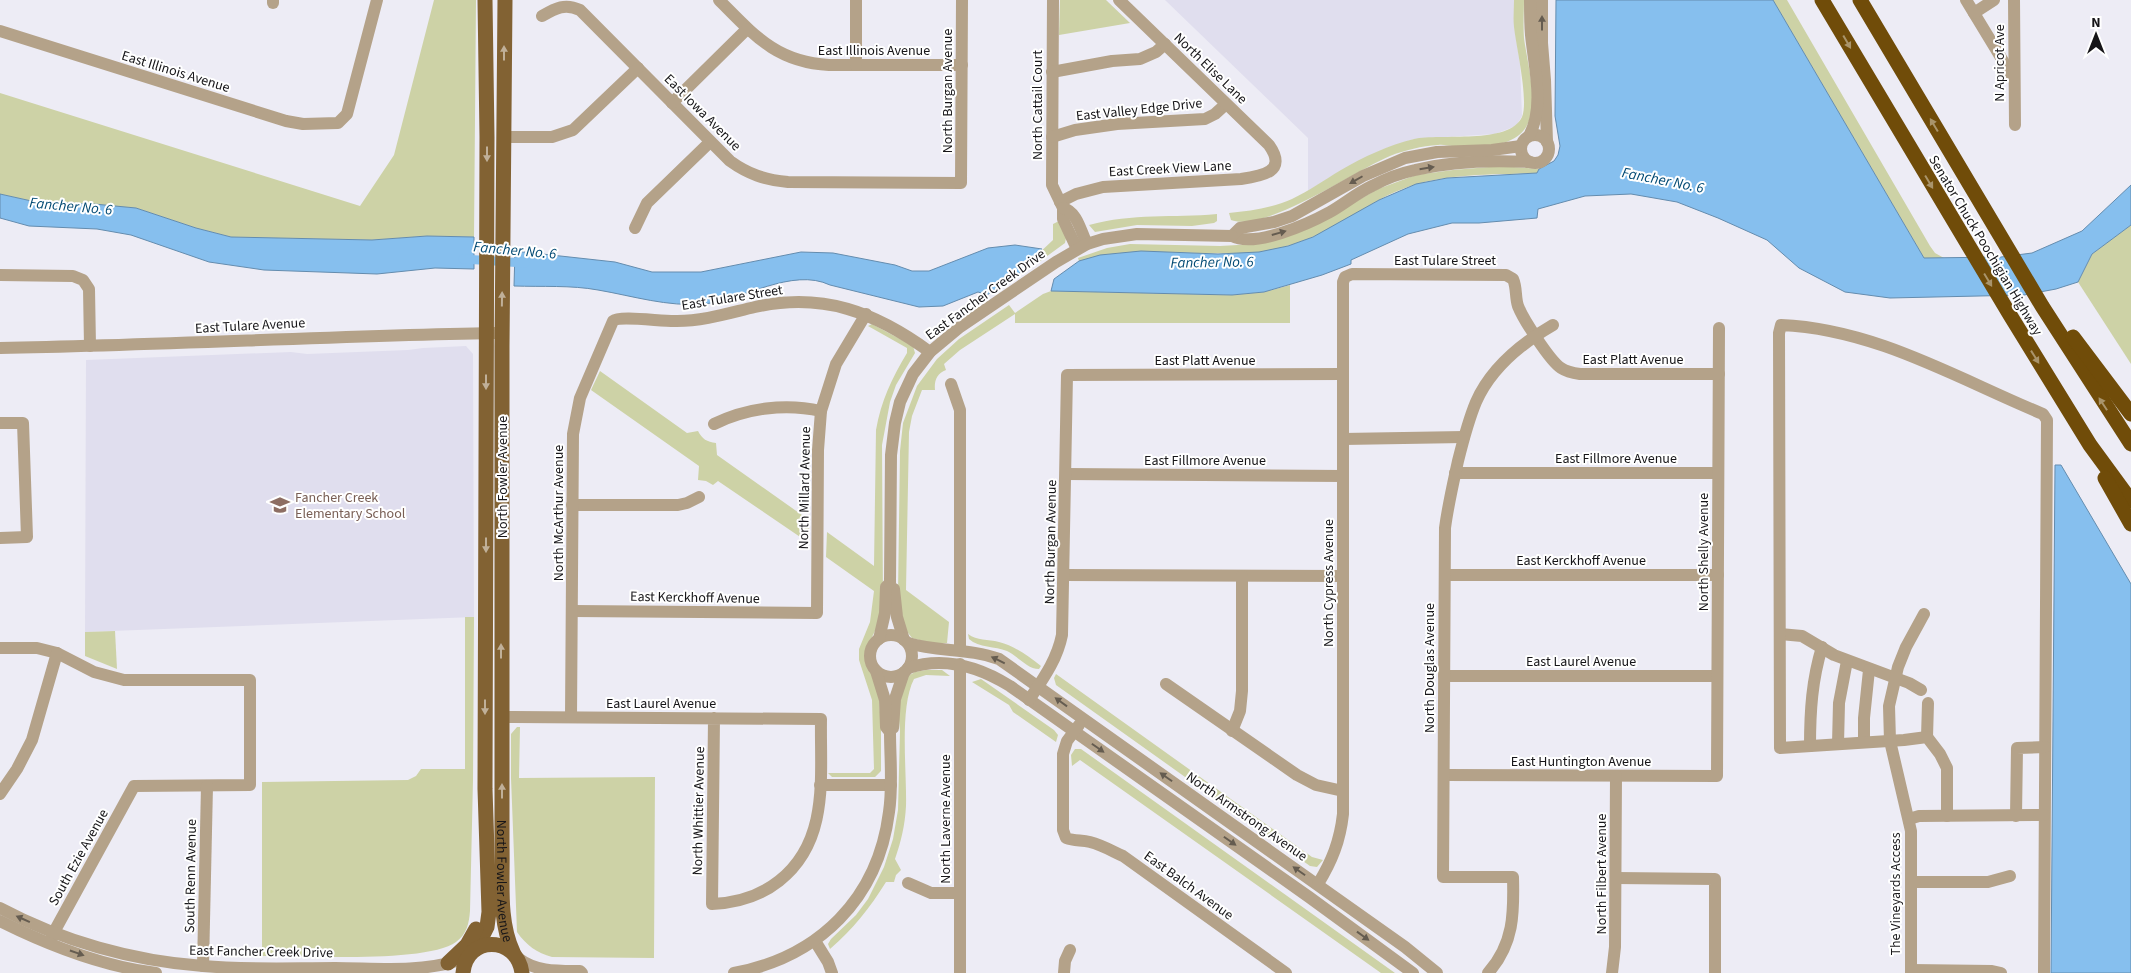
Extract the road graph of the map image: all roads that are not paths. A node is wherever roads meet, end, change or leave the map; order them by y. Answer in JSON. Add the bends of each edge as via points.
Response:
{"nodes":[{"id":1,"x":377,"y":0,"type":"edge"},
{"id":2,"x":485,"y":0,"type":"edge"},
{"id":3,"x":505,"y":0,"type":"edge"},
{"id":4,"x":719,"y":0,"type":"edge"},
{"id":5,"x":856,"y":0,"type":"edge"},
{"id":6,"x":962,"y":0,"type":"edge"},
{"id":7,"x":1053,"y":0,"type":"edge"},
{"id":8,"x":1119,"y":0,"type":"edge"},
{"id":9,"x":1530,"y":0,"type":"edge"},
{"id":10,"x":1542,"y":0,"type":"edge"},
{"id":11,"x":1822,"y":0,"type":"edge"},
{"id":12,"x":1860,"y":0,"type":"edge"},
{"id":13,"x":1966,"y":0,"type":"edge"},
{"id":14,"x":1994,"y":0,"type":"edge"},
{"id":15,"x":2014,"y":0,"type":"edge"},
{"id":16,"x":1974,"y":12,"type":"junction"},
{"id":17,"x":542,"y":16,"type":"dead end"},
{"id":18,"x":747,"y":29,"type":"junction"},
{"id":19,"x":0,"y":31,"type":"edge"},
{"id":20,"x":486,"y":40,"type":"junction"},
{"id":21,"x":1165,"y":44,"type":"junction"},
{"id":22,"x":856,"y":65,"type":"junction"},
{"id":23,"x":962,"y":65,"type":"junction"},
{"id":24,"x":638,"y":68,"type":"junction"},
{"id":25,"x":1052,"y":72,"type":"junction"},
{"id":26,"x":2014,"y":80,"type":"junction"},
{"id":27,"x":672,"y":104,"type":"junction"},
{"id":28,"x":1226,"y":104,"type":"junction"},
{"id":29,"x":2015,"y":125,"type":"dead end"},
{"id":30,"x":504,"y":137,"type":"junction"},
{"id":31,"x":1052,"y":137,"type":"junction"},
{"id":32,"x":1525,"y":141,"type":"junction"},
{"id":33,"x":710,"y":142,"type":"junction"},
{"id":34,"x":1547,"y":142,"type":"junction"},
{"id":35,"x":1276,"y":162,"type":"joint"},
{"id":36,"x":1530,"y":162,"type":"junction"},
{"id":37,"x":961,"y":183,"type":"joint"},
{"id":38,"x":1062,"y":205,"type":"junction"},
{"id":39,"x":635,"y":228,"type":"dead end"},
{"id":40,"x":1232,"y":236,"type":"junction"},
{"id":41,"x":1082,"y":246,"type":"junction"},
{"id":42,"x":0,"y":275,"type":"edge"},
{"id":43,"x":1345,"y":277,"type":"joint"},
{"id":44,"x":2042,"y":306,"type":"junction"},
{"id":45,"x":866,"y":314,"type":"junction"},
{"id":46,"x":617,"y":318,"type":"joint"},
{"id":47,"x":1552,"y":325,"type":"dead end"},
{"id":48,"x":1719,"y":328,"type":"dead end"},
{"id":49,"x":486,"y":333,"type":"junction"},
{"id":50,"x":502,"y":333,"type":"junction"},
{"id":51,"x":1536,"y":334,"type":"junction"},
{"id":52,"x":90,"y":346,"type":"junction"},
{"id":53,"x":0,"y":348,"type":"edge"},
{"id":54,"x":930,"y":352,"type":"junction"},
{"id":55,"x":1343,"y":374,"type":"junction"},
{"id":56,"x":1719,"y":374,"type":"junction"},
{"id":57,"x":1067,"y":376,"type":"joint"},
{"id":58,"x":951,"y":384,"type":"dead end"},
{"id":59,"x":821,"y":411,"type":"junction"},
{"id":60,"x":2131,"y":414,"type":"edge"},
{"id":61,"x":0,"y":423,"type":"edge"},
{"id":62,"x":714,"y":424,"type":"dead end"},
{"id":63,"x":1464,"y":437,"type":"junction"},
{"id":64,"x":1343,"y":438,"type":"junction"},
{"id":65,"x":2131,"y":444,"type":"edge"},
{"id":66,"x":2090,"y":445,"type":"junction"},
{"id":67,"x":1455,"y":473,"type":"junction"},
{"id":68,"x":1718,"y":473,"type":"junction"},
{"id":69,"x":1066,"y":474,"type":"junction"},
{"id":70,"x":1343,"y":476,"type":"junction"},
{"id":71,"x":699,"y":497,"type":"dead end"},
{"id":72,"x":2131,"y":502,"type":"edge"},
{"id":73,"x":572,"y":505,"type":"junction"},
{"id":74,"x":2131,"y":524,"type":"edge"},
{"id":75,"x":0,"y":538,"type":"edge"},
{"id":76,"x":1064,"y":575,"type":"junction"},
{"id":77,"x":1444,"y":575,"type":"junction"},
{"id":78,"x":1718,"y":575,"type":"junction"},
{"id":79,"x":1242,"y":576,"type":"junction"},
{"id":80,"x":1343,"y":576,"type":"junction"},
{"id":81,"x":890,"y":583,"type":"junction"},
{"id":82,"x":573,"y":611,"type":"junction"},
{"id":83,"x":817,"y":613,"type":"joint"},
{"id":84,"x":1924,"y":614,"type":"dead end"},
{"id":85,"x":1780,"y":634,"type":"junction"},
{"id":86,"x":879,"y":639,"type":"junction"},
{"id":87,"x":906,"y":642,"type":"junction"},
{"id":88,"x":1822,"y":647,"type":"junction"},
{"id":89,"x":0,"y":648,"type":"edge"},
{"id":90,"x":960,"y":650,"type":"junction"},
{"id":91,"x":57,"y":652,"type":"junction"},
{"id":92,"x":1847,"y":660,"type":"junction"},
{"id":93,"x":960,"y":664,"type":"junction"},
{"id":94,"x":906,"y":670,"type":"junction"},
{"id":95,"x":1869,"y":670,"type":"junction"},
{"id":96,"x":876,"y":671,"type":"junction"},
{"id":97,"x":1444,"y":676,"type":"junction"},
{"id":98,"x":1717,"y":676,"type":"junction"},
{"id":99,"x":1894,"y":679,"type":"junction"},
{"id":100,"x":1166,"y":684,"type":"dead end"},
{"id":101,"x":1038,"y":686,"type":"junction"},
{"id":102,"x":1921,"y":690,"type":"dead end"},
{"id":103,"x":1029,"y":700,"type":"junction"},
{"id":104,"x":1928,"y":703,"type":"dead end"},
{"id":105,"x":501,"y":717,"type":"junction"},
{"id":106,"x":571,"y":717,"type":"junction"},
{"id":107,"x":714,"y":718,"type":"junction"},
{"id":108,"x":1083,"y":719,"type":"junction"},
{"id":109,"x":1074,"y":731,"type":"junction"},
{"id":110,"x":1232,"y":731,"type":"junction"},
{"id":111,"x":890,"y":732,"type":"junction"},
{"id":112,"x":1927,"y":737,"type":"junction"},
{"id":113,"x":1890,"y":741,"type":"junction"},
{"id":114,"x":1864,"y":742,"type":"junction"},
{"id":115,"x":1838,"y":744,"type":"junction"},
{"id":116,"x":1810,"y":746,"type":"junction"},
{"id":117,"x":2045,"y":748,"type":"junction"},
{"id":118,"x":1444,"y":775,"type":"junction"},
{"id":119,"x":1616,"y":776,"type":"junction"},
{"id":120,"x":1717,"y":776,"type":"joint"},
{"id":121,"x":820,"y":785,"type":"junction"},
{"id":122,"x":891,"y":785,"type":"junction"},
{"id":123,"x":207,"y":786,"type":"junction"},
{"id":124,"x":484,"y":789,"type":"junction"},
{"id":125,"x":1343,"y":791,"type":"junction"},
{"id":126,"x":0,"y":794,"type":"edge"},
{"id":127,"x":2044,"y":815,"type":"junction"},
{"id":128,"x":1947,"y":816,"type":"junction"},
{"id":129,"x":2016,"y":816,"type":"junction"},
{"id":130,"x":1909,"y":819,"type":"junction"},
{"id":131,"x":2010,"y":876,"type":"dead end"},
{"id":132,"x":1616,"y":878,"type":"junction"},
{"id":133,"x":1911,"y":882,"type":"junction"},
{"id":134,"x":908,"y":883,"type":"dead end"},
{"id":135,"x":1318,"y":884,"type":"junction"},
{"id":136,"x":960,"y":893,"type":"junction"},
{"id":137,"x":0,"y":908,"type":"edge"},
{"id":138,"x":0,"y":921,"type":"edge"},
{"id":139,"x":52,"y":938,"type":"junction"},
{"id":140,"x":815,"y":941,"type":"junction"},
{"id":141,"x":1070,"y":950,"type":"dead end"},
{"id":142,"x":473,"y":952,"type":"junction"},
{"id":143,"x":515,"y":955,"type":"junction"},
{"id":144,"x":448,"y":963,"type":"junction"},
{"id":145,"x":203,"y":966,"type":"junction"},
{"id":146,"x":152,"y":970,"type":"edge"},
{"id":147,"x":1911,"y":972,"type":"edge"},
{"id":148,"x":463,"y":973,"type":"edge"},
{"id":149,"x":522,"y":973,"type":"edge"},
{"id":150,"x":582,"y":973,"type":"edge"},
{"id":151,"x":734,"y":973,"type":"edge"},
{"id":152,"x":832,"y":973,"type":"edge"},
{"id":153,"x":960,"y":973,"type":"edge"},
{"id":154,"x":1064,"y":973,"type":"edge"},
{"id":155,"x":1285,"y":973,"type":"edge"},
{"id":156,"x":1413,"y":973,"type":"edge"},
{"id":157,"x":1437,"y":973,"type":"edge"},
{"id":158,"x":1488,"y":973,"type":"edge"},
{"id":159,"x":1612,"y":973,"type":"edge"},
{"id":160,"x":1715,"y":973,"type":"edge"},
{"id":161,"x":2001,"y":973,"type":"edge"},
{"id":162,"x":2044,"y":973,"type":"edge"}],
"edges":[{"from":1,"to":19,"type":"street","name":"East Illinois Avenue","via":[[347,114],[338,123],[286,121]]},
{"from":2,"to":20,"type":"main road","name":"North Fowler Avenue"},
{"from":30,"to":3,"type":"main road","name":"North Fowler Avenue","one_way":true},
{"from":4,"to":18,"type":"street","name":"East Illinois Avenue"},
{"from":5,"to":22,"type":"street"},
{"from":6,"to":23,"type":"street","name":"North Burgan Avenue"},
{"from":7,"to":25,"type":"street","name":"North Cattail Court"},
{"from":8,"to":21,"type":"street","name":"North Elise Lane"},
{"from":9,"to":32,"type":"street","via":[[1536,108],[1535,119]]},
{"from":34,"to":10,"type":"street","one_way":true},
{"from":11,"to":66,"type":"highway","name":"Senator Chuck Poochigian Highway","one_way":true},
{"from":44,"to":12,"type":"highway","name":"Senator Chuck Poochigian Highway","one_way":true},
{"from":13,"to":16,"type":"street"},
{"from":14,"to":16,"type":"street"},
{"from":15,"to":26,"type":"street","name":"N Apricot Ave"},
{"from":16,"to":26,"type":"street"},
{"from":17,"to":24,"type":"street","name":"East Iowa Avenue","via":[[563,6],[573,6]]},
{"from":18,"to":22,"type":"street","name":"East Illinois Avenue","via":[[763,44],[794,60],[810,64]]},
{"from":18,"to":27,"type":"street"},
{"from":20,"to":30,"type":"main road","via":[[494,71],[494,128]]},
{"from":20,"to":49,"type":"main road","name":"North Fowler Avenue","one_way":true},
{"from":21,"to":25,"type":"street","via":[[1140,59]]},
{"from":21,"to":28,"type":"street","name":"North Elise Lane"},
{"from":22,"to":23,"type":"street","name":"East Illinois Avenue"},
{"from":23,"to":37,"type":"street","name":"North Burgan Avenue"},
{"from":24,"to":27,"type":"street","name":"East Iowa Avenue"},
{"from":24,"to":30,"type":"street","via":[[573,130],[552,137]]},
{"from":25,"to":31,"type":"street","name":"North Cattail Court"},
{"from":26,"to":29,"type":"street","name":"N Apricot Ave"},
{"from":27,"to":33,"type":"street","name":"East Iowa Avenue"},
{"from":28,"to":31,"type":"street","name":"East Valley Edge Drive","via":[[1206,119],[1107,125]]},
{"from":28,"to":35,"type":"street","name":"North Elise Lane","via":[[1269,146]]},
{"from":50,"to":30,"type":"main road","name":"North Fowler Avenue","one_way":true},
{"from":31,"to":38,"type":"street","name":"North Cattail Court","via":[[1052,185]]},
{"from":32,"to":34,"type":"street","via":[[1541,136]]},
{"from":32,"to":36,"type":"street","via":[[1522,154]]},
{"from":32,"to":40,"type":"street","one_way":true,"via":[[1492,150],[1437,152],[1405,158],[1363,176],[1292,216],[1240,228]]},
{"from":33,"to":37,"type":"street","name":"East Iowa Avenue","via":[[744,171],[776,181]]},
{"from":33,"to":39,"type":"street","via":[[647,203]]},
{"from":34,"to":36,"type":"street","via":[[1549,151],[1544,159]]},
{"from":35,"to":38,"type":"street","name":"East Creek View Lane","via":[[1271,172],[1251,178],[1103,187],[1076,194]]},
{"from":40,"to":36,"type":"street","name":"East Fancher Creek Drive","one_way":true,"via":[[1240,240],[1255,238],[1297,227],[1331,212],[1373,185],[1415,170],[1453,164]]},
{"from":38,"to":41,"type":"street","name":"North Cattail Court","via":[[1074,215]]},
{"from":40,"to":41,"type":"street","name":"East Fancher Creek Drive","via":[[1137,234]]},
{"from":41,"to":54,"type":"street","name":"East Fancher Creek Drive","via":[[960,327]]},
{"from":42,"to":52,"type":"street","via":[[73,276],[82,280],[88,289]]},
{"from":43,"to":51,"type":"street","name":"East Tulare Street","via":[[1352,274],[1506,275],[1513,279],[1518,305]]},
{"from":43,"to":55,"type":"street","name":"North Cypress Avenue"},
{"from":44,"to":60,"type":"highway","via":[[2062,322]]},
{"from":65,"to":44,"type":"highway","name":"Senator Chuck Poochigian Highway","one_way":true},
{"from":45,"to":46,"type":"street","name":"East Tulare Street","via":[[829,304],[798,302],[755,307],[698,320]]},
{"from":45,"to":54,"type":"street","name":"East Tulare Street","via":[[898,330]]},
{"from":45,"to":59,"type":"street","name":"North Millard Avenue","via":[[836,364]]},
{"from":46,"to":73,"type":"street","name":"North McArthur Avenue","via":[[610,325],[575,416]]},
{"from":47,"to":51,"type":"street","name":"North Douglas Avenue"},
{"from":48,"to":56,"type":"street","name":"North Shelly Avenue"},
{"from":49,"to":50,"type":"street","name":"East Tulare Avenue"},
{"from":49,"to":52,"type":"street","name":"East Tulare Avenue"},
{"from":49,"to":124,"type":"main road","name":"North Fowler Avenue","one_way":true},
{"from":105,"to":50,"type":"main road","name":"North Fowler Avenue","one_way":true},
{"from":51,"to":56,"type":"street","name":"East Platt Avenue","via":[[1554,362],[1567,372]]},
{"from":51,"to":63,"type":"street","name":"North Douglas Avenue","via":[[1497,369],[1476,401]]},
{"from":52,"to":53,"type":"street","name":"East Tulare Avenue"},
{"from":54,"to":81,"type":"street","name":"East Fancher Creek Drive","via":[[912,374],[895,423],[891,455]]},
{"from":55,"to":57,"type":"street","name":"East Platt Avenue"},
{"from":55,"to":64,"type":"street","name":"North Cypress Avenue"},
{"from":56,"to":68,"type":"street","name":"North Shelly Avenue"},
{"from":57,"to":69,"type":"street","name":"North Burgan Avenue"},
{"from":58,"to":90,"type":"street","via":[[960,410]]},
{"from":59,"to":62,"type":"street","via":[[792,407],[767,409],[738,414]]},
{"from":59,"to":83,"type":"street","name":"North Millard Avenue"},
{"from":61,"to":75,"type":"street","via":[[23,423],[27,537]]},
{"from":63,"to":64,"type":"street"},
{"from":63,"to":67,"type":"street","name":"North Douglas Avenue"},
{"from":64,"to":70,"type":"street","name":"North Cypress Avenue"},
{"from":66,"to":72,"type":"highway","name":"Senator Chuck Poochigian Highway"},
{"from":66,"to":74,"type":"highway"},
{"from":67,"to":68,"type":"street","name":"East Fillmore Avenue"},
{"from":67,"to":77,"type":"street","name":"North Douglas Avenue","via":[[1444,528]]},
{"from":68,"to":78,"type":"street","name":"North Shelly Avenue"},
{"from":69,"to":70,"type":"street","name":"East Fillmore Avenue"},
{"from":69,"to":76,"type":"street","name":"North Burgan Avenue"},
{"from":70,"to":80,"type":"street","name":"North Cypress Avenue"},
{"from":71,"to":73,"type":"street","via":[[678,505]]},
{"from":73,"to":82,"type":"street","name":"North McArthur Avenue"},
{"from":76,"to":79,"type":"street"},
{"from":76,"to":101,"type":"street","name":"North Burgan Avenue","via":[[1059,650]]},
{"from":77,"to":78,"type":"street","name":"East Kerckhoff Avenue"},
{"from":77,"to":97,"type":"street","name":"North Douglas Avenue"},
{"from":78,"to":98,"type":"street","name":"North Shelly Avenue"},
{"from":79,"to":80,"type":"street"},
{"from":79,"to":110,"type":"street","via":[[1242,691],[1240,711]]},
{"from":80,"to":125,"type":"street","name":"North Cypress Avenue"},
{"from":81,"to":86,"type":"street","name":"East Fancher Creek Drive","via":[[886,587]]},
{"from":81,"to":87,"type":"street","name":"East Fancher Creek Drive","via":[[894,588],[896,617]]},
{"from":82,"to":83,"type":"street","name":"East Kerckhoff Avenue"},
{"from":82,"to":106,"type":"street","name":"North McArthur Avenue"},
{"from":84,"to":99,"type":"street","name":"The Vineyards Access","via":[[1906,647]]},
{"from":85,"to":88,"type":"street","via":[[1802,636]]},
{"from":85,"to":116,"type":"street","via":[[1780,748]]},
{"from":85,"to":117,"type":"street","via":[[1778,386],[1781,325],[1834,330],[1926,361],[2043,414],[2047,420]]},
{"from":86,"to":87,"type":"street","via":[[892,635]]},
{"from":86,"to":96,"type":"street","via":[[872,647],[870,657]]},
{"from":87,"to":90,"type":"street","name":"North Armstrong Avenue","via":[[935,650]]},
{"from":87,"to":94,"type":"street","via":[[912,658]]},
{"from":88,"to":92,"type":"street"},
{"from":88,"to":116,"type":"street","via":[[1810,700]]},
{"from":89,"to":91,"type":"street","via":[[37,648]]},
{"from":101,"to":90,"type":"street","name":"North Armstrong Avenue","one_way":true,"via":[[999,659]]},
{"from":91,"to":123,"type":"street","via":[[94,672],[124,680],[250,680],[250,785]]},
{"from":91,"to":126,"type":"street","via":[[32,740]]},
{"from":92,"to":95,"type":"street"},
{"from":92,"to":115,"type":"street","via":[[1839,703]]},
{"from":93,"to":94,"type":"street","via":[[935,663]]},
{"from":93,"to":103,"type":"street","via":[[990,673]]},
{"from":93,"to":136,"type":"street","name":"North Laverne Avenue"},
{"from":94,"to":96,"type":"street","via":[[893,677]]},
{"from":94,"to":111,"type":"street","via":[[895,699],[894,727]]},
{"from":95,"to":99,"type":"street"},
{"from":95,"to":114,"type":"street"},
{"from":96,"to":111,"type":"street","via":[[885,700],[886,727]]},
{"from":97,"to":98,"type":"street","name":"East Laurel Avenue"},
{"from":97,"to":118,"type":"street","name":"North Douglas Avenue"},
{"from":98,"to":120,"type":"street","name":"North Shelly Avenue"},
{"from":99,"to":102,"type":"street"},
{"from":99,"to":113,"type":"street","name":"The Vineyards Access","via":[[1889,706]]},
{"from":100,"to":110,"type":"street"},
{"from":101,"to":103,"type":"street","name":"North Burgan Avenue"},
{"from":108,"to":101,"type":"street","name":"North Armstrong Avenue","one_way":true},
{"from":103,"to":109,"type":"street"},
{"from":104,"to":112,"type":"street"},
{"from":105,"to":106,"type":"street","name":"East Laurel Avenue"},
{"from":143,"to":105,"type":"main road","name":"North Fowler Avenue","one_way":true,"via":[[503,919]]},
{"from":106,"to":107,"type":"street","name":"East Laurel Avenue"},
{"from":107,"to":121,"type":"street","name":"East Laurel Avenue","via":[[821,719]]},
{"from":107,"to":121,"type":"street","name":"North Whittier Avenue","via":[[712,904],[732,902],[762,892],[794,868],[814,834]]},
{"from":108,"to":109,"type":"street"},
{"from":135,"to":108,"type":"street","name":"North Armstrong Avenue","one_way":true},
{"from":109,"to":155,"type":"street","name":"East Balch Avenue","via":[[1063,754],[1066,838],[1105,847],[1123,856]]},
{"from":109,"to":156,"type":"street","one_way":true},
{"from":110,"to":125,"type":"street","via":[[1297,775],[1316,785]]},
{"from":111,"to":122,"type":"street"},
{"from":112,"to":113,"type":"street"},
{"from":112,"to":128,"type":"street","via":[[1947,768]]},
{"from":113,"to":114,"type":"street"},
{"from":113,"to":130,"type":"street","name":"The Vineyards Access"},
{"from":114,"to":115,"type":"street"},
{"from":115,"to":116,"type":"street"},
{"from":117,"to":127,"type":"street"},
{"from":117,"to":129,"type":"street","via":[[2017,748]]},
{"from":118,"to":119,"type":"street","name":"East Huntington Avenue"},
{"from":118,"to":158,"type":"street","name":"North Douglas Avenue","via":[[1443,877],[1513,877],[1514,911],[1508,942]]},
{"from":119,"to":120,"type":"street","name":"East Huntington Avenue"},
{"from":119,"to":132,"type":"street","name":"North Filbert Avenue"},
{"from":121,"to":122,"type":"street"},
{"from":122,"to":140,"type":"street","via":[[890,810],[880,856],[845,914]]},
{"from":123,"to":139,"type":"street","name":"South Ezie Avenue","via":[[134,786]]},
{"from":123,"to":145,"type":"street","name":"South Renn Avenue"},
{"from":124,"to":142,"type":"main road","name":"North Fowler Avenue","via":[[489,912],[485,934]]},
{"from":124,"to":144,"type":"main road","via":[[479,919],[467,945]]},
{"from":125,"to":135,"type":"street","name":"North Cypress Avenue","via":[[1339,840]]},
{"from":127,"to":129,"type":"street"},
{"from":127,"to":162,"type":"street"},
{"from":128,"to":129,"type":"street"},
{"from":128,"to":130,"type":"street"},
{"from":130,"to":133,"type":"street","name":"The Vineyards Access"},
{"from":131,"to":133,"type":"street","via":[[1988,882]]},
{"from":132,"to":159,"type":"street","name":"North Filbert Avenue","via":[[1616,947]]},
{"from":132,"to":160,"type":"street","via":[[1716,878]]},
{"from":133,"to":147,"type":"street","name":"The Vineyards Access"},
{"from":134,"to":136,"type":"street","via":[[924,892]]},
{"from":135,"to":157,"type":"street","name":"North Armstrong Avenue"},
{"from":136,"to":153,"type":"street","name":"North Laverne Avenue"},
{"from":139,"to":137,"type":"street","name":"East Fancher Creek Drive","one_way":true},
{"from":138,"to":139,"type":"street","name":"East Fancher Creek Drive"},
{"from":139,"to":146,"type":"street","name":"East Fancher Creek Drive","via":[[102,948]]},
{"from":140,"to":151,"type":"street","via":[[775,962]]},
{"from":140,"to":152,"type":"street"},
{"from":141,"to":154,"type":"street"},
{"from":142,"to":143,"type":"main road","via":[[491,944]]},
{"from":142,"to":144,"type":"street","name":"East Fancher Creek Drive"},
{"from":142,"to":148,"type":"main road","name":"North Fowler Avenue","via":[[465,962]]},
{"from":143,"to":149,"type":"main road","name":"North Fowler Avenue"},
{"from":143,"to":150,"type":"street","via":[[536,969]]},
{"from":144,"to":145,"type":"street","name":"East Fancher Creek Drive","via":[[381,968]]},
{"from":145,"to":146,"type":"street","name":"East Fancher Creek Drive"},
{"from":147,"to":161,"type":"street"}]}
